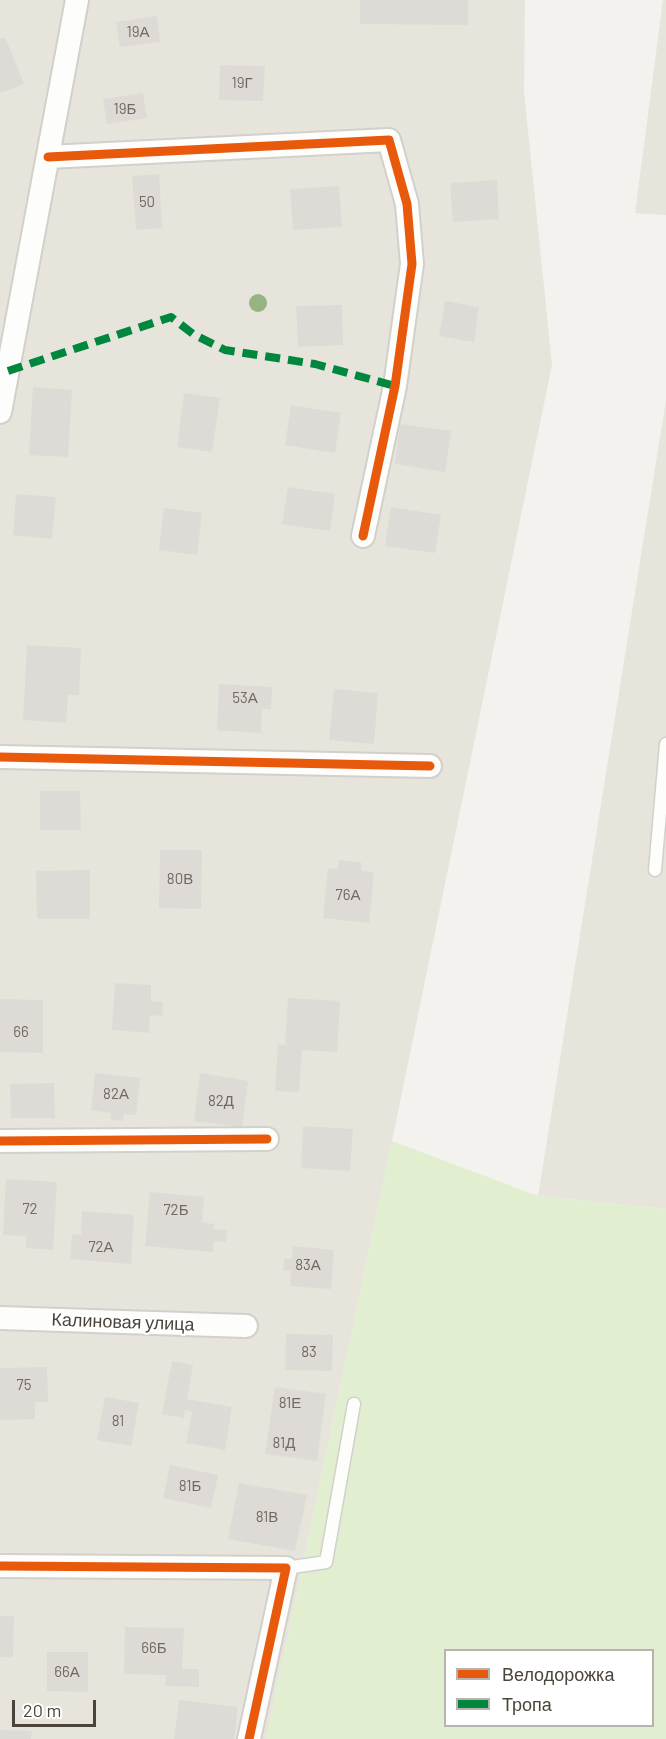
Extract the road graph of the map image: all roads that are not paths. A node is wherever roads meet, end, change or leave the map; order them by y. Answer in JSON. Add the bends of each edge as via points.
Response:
{"nodes":[{"id":1,"x":77,"y":0,"type":"edge"},
{"id":2,"x":48,"y":157,"type":"junction"},
{"id":3,"x":2,"y":391,"type":"edge"},
{"id":4,"x":0,"y":412,"type":"edge"},
{"id":5,"x":363,"y":536,"type":"dead end"},
{"id":6,"x":666,"y":744,"type":"edge"},
{"id":7,"x":0,"y":757,"type":"edge"},
{"id":8,"x":430,"y":766,"type":"dead end"},
{"id":9,"x":655,"y":870,"type":"dead end"},
{"id":10,"x":267,"y":1139,"type":"dead end"},
{"id":11,"x":0,"y":1141,"type":"edge"},
{"id":12,"x":0,"y":1318,"type":"edge"},
{"id":13,"x":246,"y":1326,"type":"dead end"},
{"id":14,"x":354,"y":1404,"type":"dead end"},
{"id":15,"x":0,"y":1566,"type":"edge"},
{"id":16,"x":286,"y":1568,"type":"junction"},
{"id":17,"x":249,"y":1739,"type":"edge"}],
"edges":[{"from":1,"to":2,"type":"street"},
{"from":2,"to":3,"type":"street"},
{"from":2,"to":5,"type":"street","via":[[389,140],[407,204],[412,264],[395,386]]},
{"from":3,"to":4,"type":"street"},
{"from":6,"to":9,"type":"lane"},
{"from":7,"to":8,"type":"street"},
{"from":10,"to":11,"type":"street"},
{"from":12,"to":13,"type":"street","name":"Калиновая улица"},
{"from":14,"to":16,"type":"lane","via":[[326,1562]]},
{"from":15,"to":16,"type":"street"},
{"from":16,"to":17,"type":"street"}]}
